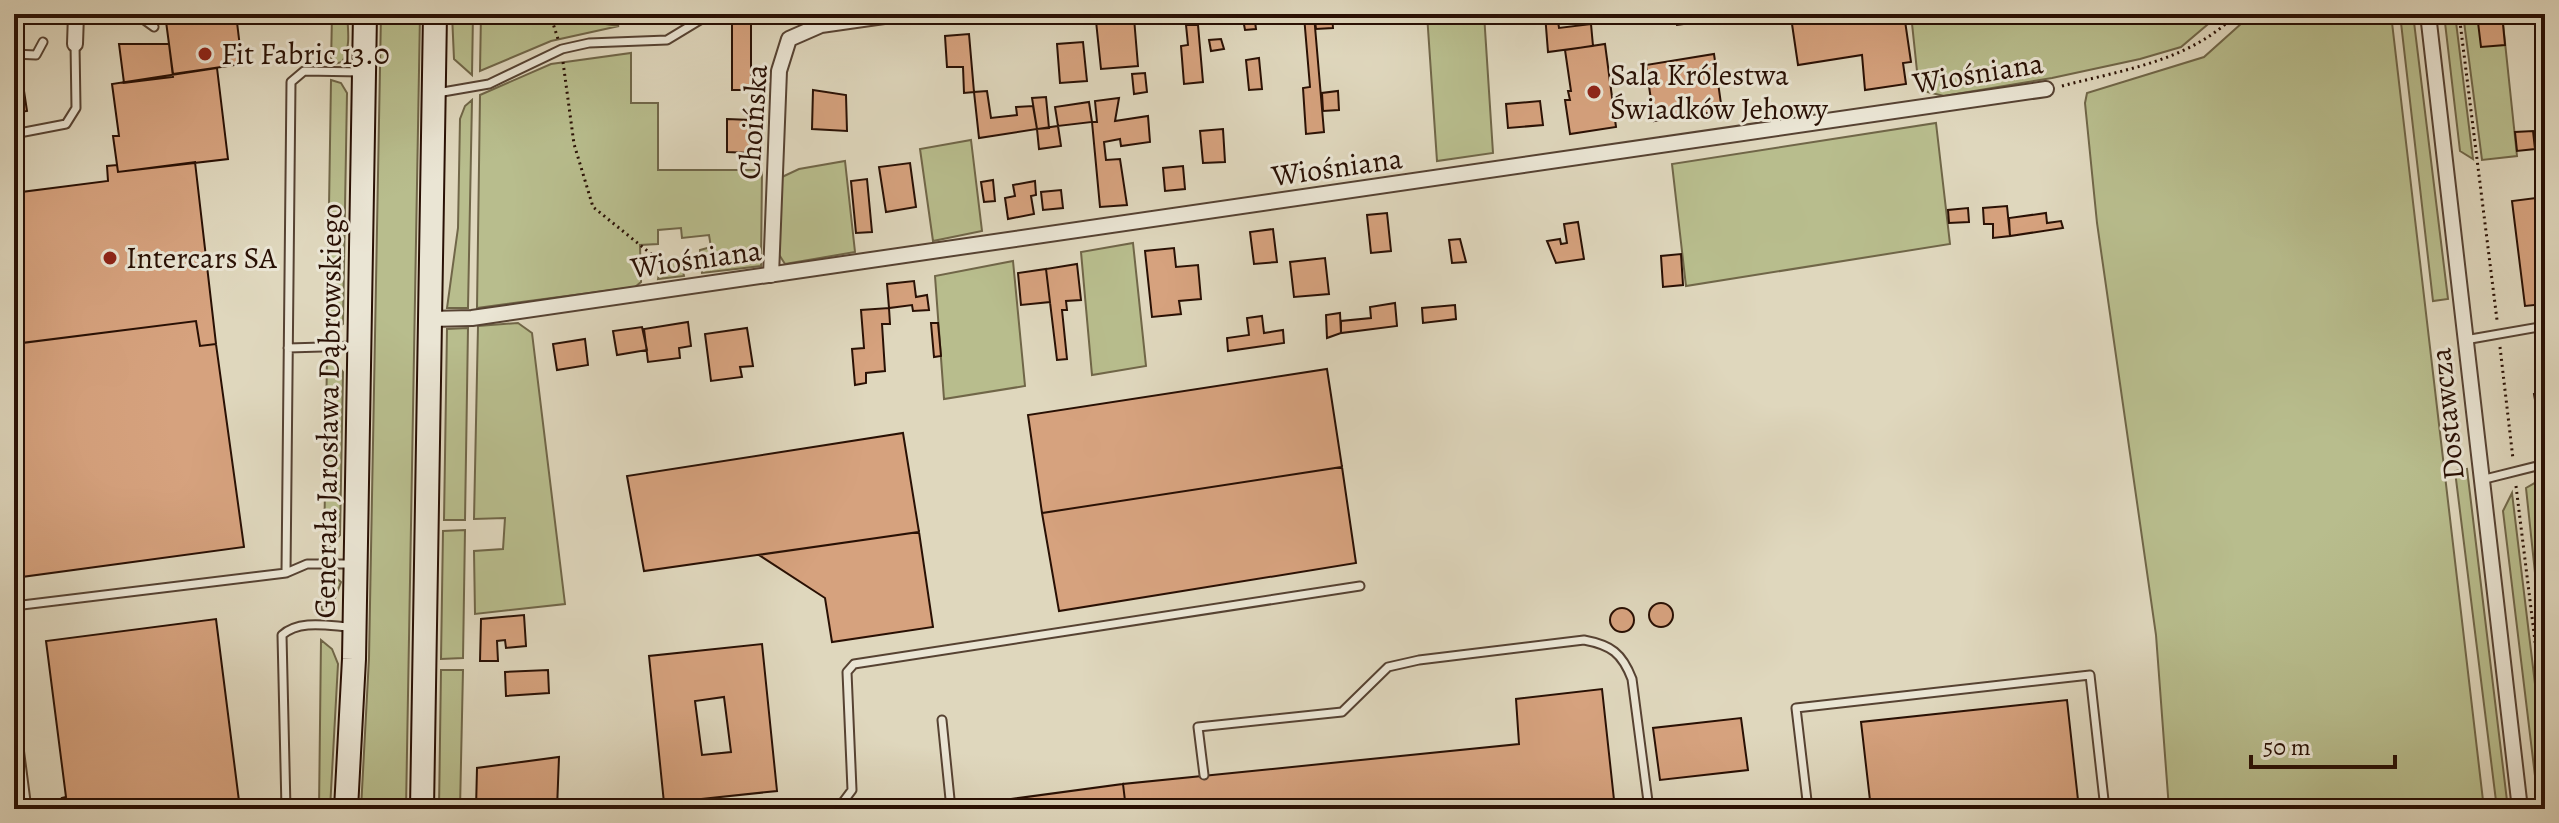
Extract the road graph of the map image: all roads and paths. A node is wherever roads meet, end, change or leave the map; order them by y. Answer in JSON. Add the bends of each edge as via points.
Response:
{"nodes":[{"id":1,"x":76,"y":14,"type":"edge"},
{"id":2,"x":136,"y":14,"type":"edge"},
{"id":3,"x":365,"y":14,"type":"edge"},
{"id":4,"x":435,"y":14,"type":"edge"},
{"id":5,"x":550,"y":14,"type":"edge"},
{"id":6,"x":710,"y":14,"type":"edge"},
{"id":7,"x":898,"y":14,"type":"edge"},
{"id":8,"x":2236,"y":14,"type":"edge"},
{"id":9,"x":2428,"y":14,"type":"edge"},
{"id":10,"x":2459,"y":14,"type":"edge"},
{"id":11,"x":154,"y":27,"type":"dead end"},
{"id":12,"x":43,"y":42,"type":"dead end"},
{"id":13,"x":75,"y":44,"type":"joint"},
{"id":14,"x":562,"y":49,"type":"junction"},
{"id":15,"x":14,"y":54,"type":"edge"},
{"id":16,"x":364,"y":72,"type":"junction"},
{"id":17,"x":2046,"y":89,"type":"joint"},
{"id":18,"x":434,"y":93,"type":"junction"},
{"id":19,"x":14,"y":134,"type":"edge"},
{"id":20,"x":655,"y":257,"type":"dead end"},
{"id":21,"x":771,"y":275,"type":"junction"},
{"id":22,"x":430,"y":319,"type":"junction"},
{"id":23,"x":2545,"y":326,"type":"edge"},
{"id":24,"x":2499,"y":334,"type":"junction"},
{"id":25,"x":2465,"y":340,"type":"junction"},
{"id":26,"x":359,"y":346,"type":"junction"},
{"id":27,"x":288,"y":348,"type":"junction"},
{"id":28,"x":2545,"y":464,"type":"edge"},
{"id":29,"x":2514,"y":472,"type":"junction"},
{"id":30,"x":2481,"y":480,"type":"junction"},
{"id":31,"x":356,"y":564,"type":"junction"},
{"id":32,"x":286,"y":573,"type":"junction"},
{"id":33,"x":1360,"y":586,"type":"dead end"},
{"id":34,"x":14,"y":606,"type":"edge"},
{"id":35,"x":355,"y":627,"type":"junction"},
{"id":36,"x":14,"y":709,"type":"edge"},
{"id":37,"x":942,"y":720,"type":"dead end"},
{"id":38,"x":2545,"y":723,"type":"edge"},
{"id":39,"x":1204,"y":775,"type":"dead end"},
{"id":40,"x":1751,"y":805,"type":"dead end"},
{"id":41,"x":27,"y":809,"type":"edge"},
{"id":42,"x":286,"y":809,"type":"edge"},
{"id":43,"x":346,"y":809,"type":"edge"},
{"id":44,"x":422,"y":809,"type":"edge"},
{"id":45,"x":825,"y":809,"type":"edge"},
{"id":46,"x":951,"y":809,"type":"edge"},
{"id":47,"x":1649,"y":809,"type":"edge"},
{"id":48,"x":1723,"y":809,"type":"edge"},
{"id":49,"x":1808,"y":809,"type":"edge"},
{"id":50,"x":2105,"y":809,"type":"edge"},
{"id":51,"x":2520,"y":809,"type":"edge"}],
"edges":[{"from":1,"to":13,"type":"street"},
{"from":2,"to":11,"type":"lane"},
{"from":3,"to":16,"type":"main road","name":"Generała Jarosława Dąbrowskiego"},
{"from":4,"to":18,"type":"main road"},
{"from":5,"to":14,"type":"path"},
{"from":6,"to":14,"type":"lane","via":[[667,40]]},
{"from":7,"to":21,"type":"street","name":"Choińska","via":[[821,25],[789,39],[779,71]]},
{"from":8,"to":17,"type":"path","name":"Wiośniana","via":[[2184,52]]},
{"from":9,"to":25,"type":"street","name":"Dostawcza"},
{"from":10,"to":24,"type":"path"},
{"from":12,"to":15,"type":"lane","via":[[36,55]]},
{"from":13,"to":19,"type":"lane","via":[[76,108],[66,124]]},
{"from":14,"to":18,"type":"lane","via":[[489,84]]},
{"from":14,"to":20,"type":"path","via":[[574,144],[593,207]]},
{"from":16,"to":26,"type":"main road","name":"Generała Jarosława Dąbrowskiego"},
{"from":16,"to":27,"type":"lane","via":[[304,71],[291,82]]},
{"from":17,"to":21,"type":"street","name":"Wiośniana"},
{"from":18,"to":22,"type":"main road"},
{"from":21,"to":22,"type":"street","name":"Wiośniana","via":[[472,318]]},
{"from":22,"to":44,"type":"main road"},
{"from":23,"to":24,"type":"lane"},
{"from":24,"to":25,"type":"lane"},
{"from":24,"to":29,"type":"path"},
{"from":25,"to":30,"type":"street","name":"Dostawcza"},
{"from":26,"to":27,"type":"lane"},
{"from":26,"to":31,"type":"main road","name":"Generała Jarosława Dąbrowskiego"},
{"from":27,"to":32,"type":"lane"},
{"from":28,"to":29,"type":"lane"},
{"from":29,"to":30,"type":"lane"},
{"from":29,"to":38,"type":"path"},
{"from":30,"to":51,"type":"street","name":"Dostawcza"},
{"from":31,"to":32,"type":"lane","via":[[307,564]]},
{"from":31,"to":35,"type":"main road","name":"Generała Jarosława Dąbrowskiego"},
{"from":32,"to":34,"type":"lane"},
{"from":33,"to":45,"type":"lane","via":[[854,664],[847,672],[852,790],[843,802]]},
{"from":35,"to":42,"type":"lane","via":[[291,626],[282,635]]},
{"from":35,"to":43,"type":"main road","name":"Generała Jarosława Dąbrowskiego"},
{"from":36,"to":41,"type":"lane"},
{"from":37,"to":46,"type":"lane"},
{"from":39,"to":47,"type":"lane","via":[[1198,727],[1342,712],[1388,667],[1584,640],[1608,644],[1624,658],[1632,679]]},
{"from":40,"to":48,"type":"lane"},
{"from":49,"to":50,"type":"lane","via":[[1796,708],[2090,675]]}]}
